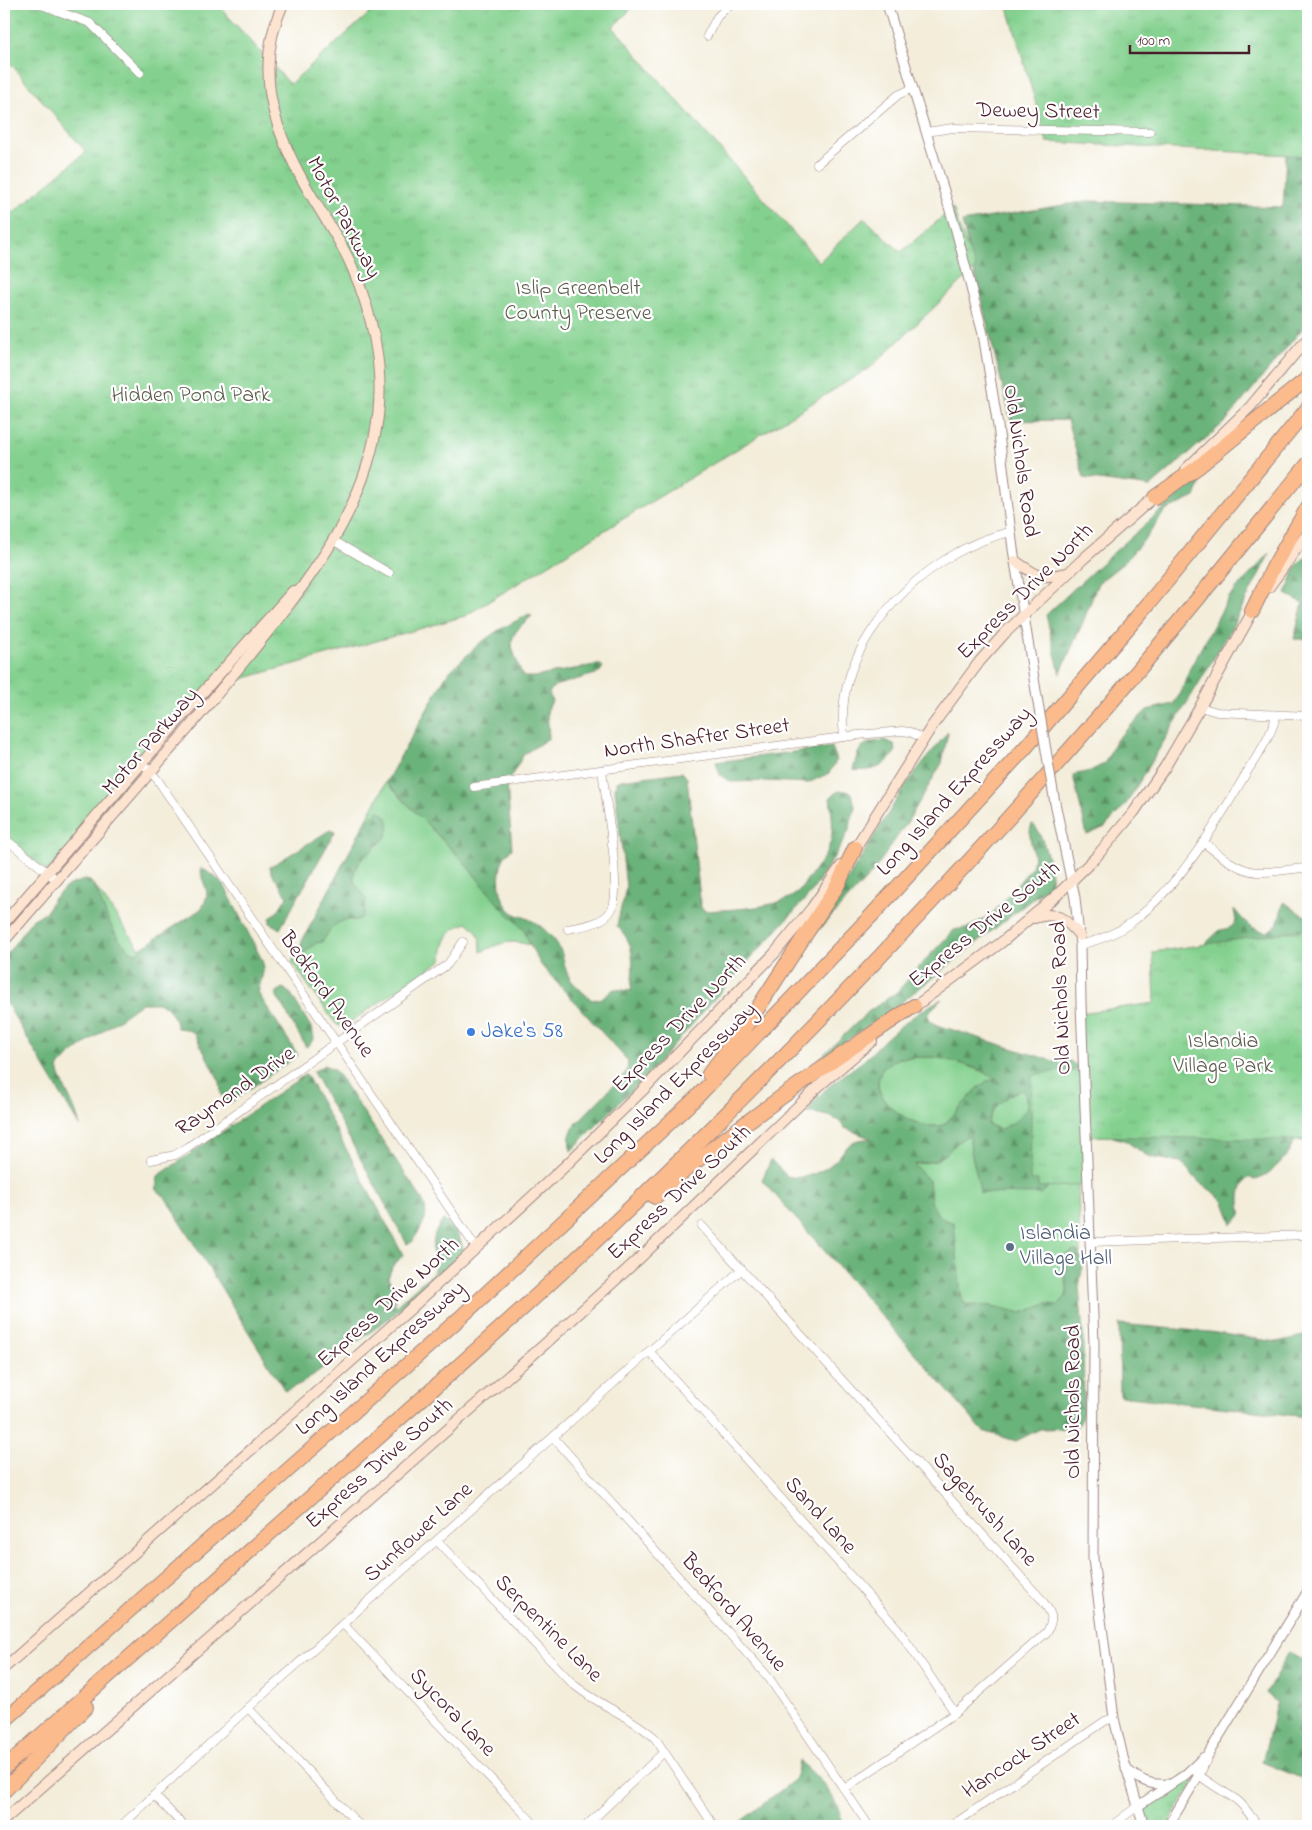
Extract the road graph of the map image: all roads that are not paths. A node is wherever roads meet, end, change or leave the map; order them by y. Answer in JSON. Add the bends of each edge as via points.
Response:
{"nodes":[{"id":1,"x":39,"y":4,"type":"edge"},
{"id":2,"x":283,"y":4,"type":"edge"},
{"id":3,"x":730,"y":4,"type":"edge"},
{"id":4,"x":886,"y":4,"type":"edge"},
{"id":5,"x":707,"y":36,"type":"dead end"},
{"id":6,"x":140,"y":73,"type":"dead end"},
{"id":7,"x":913,"y":88,"type":"junction"},
{"id":8,"x":926,"y":132,"type":"junction"},
{"id":9,"x":1150,"y":132,"type":"dead end"},
{"id":10,"x":817,"y":164,"type":"dead end"},
{"id":11,"x":1308,"y":338,"type":"edge"},
{"id":12,"x":1308,"y":378,"type":"edge"},
{"id":13,"x":1308,"y":408,"type":"edge"},
{"id":14,"x":1308,"y":464,"type":"edge"},
{"id":15,"x":1155,"y":497,"type":"junction"},
{"id":16,"x":1308,"y":507,"type":"edge"},
{"id":17,"x":1012,"y":532,"type":"junction"},
{"id":18,"x":1308,"y":534,"type":"edge"},
{"id":19,"x":334,"y":541,"type":"junction"},
{"id":20,"x":1015,"y":561,"type":"junction"},
{"id":21,"x":321,"y":562,"type":"junction"},
{"id":22,"x":1069,"y":572,"type":"junction"},
{"id":23,"x":389,"y":573,"type":"dead end"},
{"id":24,"x":1252,"y":611,"type":"junction"},
{"id":25,"x":1024,"y":615,"type":"junction"},
{"id":26,"x":1200,"y":707,"type":"junction"},
{"id":27,"x":1276,"y":715,"type":"junction"},
{"id":28,"x":1308,"y":716,"type":"edge"},
{"id":29,"x":844,"y":737,"type":"junction"},
{"id":30,"x":924,"y":739,"type":"junction"},
{"id":31,"x":142,"y":763,"type":"junction"},
{"id":32,"x":602,"y":770,"type":"junction"},
{"id":33,"x":151,"y":771,"type":"junction"},
{"id":34,"x":474,"y":787,"type":"dead end"},
{"id":35,"x":4,"y":838,"type":"edge"},
{"id":36,"x":1203,"y":842,"type":"junction"},
{"id":37,"x":855,"y":848,"type":"junction"},
{"id":38,"x":1308,"y":868,"type":"edge"},
{"id":39,"x":48,"y":872,"type":"junction"},
{"id":40,"x":57,"y":880,"type":"junction"},
{"id":41,"x":1071,"y":882,"type":"junction"},
{"id":42,"x":1030,"y":919,"type":"junction"},
{"id":43,"x":4,"y":923,"type":"edge"},
{"id":44,"x":568,"y":929,"type":"dead end"},
{"id":45,"x":1080,"y":940,"type":"junction"},
{"id":46,"x":4,"y":941,"type":"edge"},
{"id":47,"x":463,"y":942,"type":"dead end"},
{"id":48,"x":914,"y":1006,"type":"junction"},
{"id":49,"x":338,"y":1042,"type":"junction"},
{"id":50,"x":697,"y":1097,"type":"junction"},
{"id":51,"x":151,"y":1160,"type":"dead end"},
{"id":52,"x":702,"y":1226,"type":"dead end"},
{"id":53,"x":609,"y":1228,"type":"junction"},
{"id":54,"x":1308,"y":1235,"type":"edge"},
{"id":55,"x":1090,"y":1242,"type":"junction"},
{"id":56,"x":477,"y":1249,"type":"junction"},
{"id":57,"x":742,"y":1269,"type":"junction"},
{"id":58,"x":648,"y":1351,"type":"junction"},
{"id":59,"x":552,"y":1437,"type":"junction"},
{"id":60,"x":437,"y":1541,"type":"junction"},
{"id":61,"x":1308,"y":1591,"type":"edge"},
{"id":62,"x":343,"y":1624,"type":"junction"},
{"id":63,"x":4,"y":1668,"type":"edge"},
{"id":64,"x":104,"y":1680,"type":"junction"},
{"id":65,"x":248,"y":1708,"type":"junction"},
{"id":66,"x":955,"y":1713,"type":"junction"},
{"id":67,"x":1114,"y":1718,"type":"junction"},
{"id":68,"x":4,"y":1721,"type":"edge"},
{"id":69,"x":664,"y":1752,"type":"junction"},
{"id":70,"x":4,"y":1768,"type":"edge"},
{"id":71,"x":1126,"y":1768,"type":"junction"},
{"id":72,"x":1196,"y":1772,"type":"junction"},
{"id":73,"x":1171,"y":1784,"type":"junction"},
{"id":74,"x":844,"y":1789,"type":"junction"},
{"id":75,"x":4,"y":1791,"type":"edge"},
{"id":76,"x":154,"y":1795,"type":"junction"},
{"id":77,"x":1138,"y":1806,"type":"junction"},
{"id":78,"x":4,"y":1820,"type":"edge"},
{"id":79,"x":121,"y":1826,"type":"edge"},
{"id":80,"x":184,"y":1826,"type":"edge"},
{"id":81,"x":360,"y":1826,"type":"edge"},
{"id":82,"x":536,"y":1826,"type":"edge"},
{"id":83,"x":586,"y":1826,"type":"edge"},
{"id":84,"x":714,"y":1826,"type":"edge"},
{"id":85,"x":869,"y":1826,"type":"edge"},
{"id":86,"x":951,"y":1826,"type":"edge"},
{"id":87,"x":1111,"y":1826,"type":"edge"},
{"id":88,"x":1144,"y":1826,"type":"edge"},
{"id":89,"x":1168,"y":1826,"type":"edge"},
{"id":90,"x":1258,"y":1826,"type":"edge"}],
"edges":[{"from":1,"to":6,"type":"street","via":[[90,23]]},
{"from":2,"to":19,"type":"main road","name":"Motor Parkway","via":[[268,61],[272,106],[282,139],[296,168],[352,266],[367,310],[378,360],[378,413],[372,453],[359,490]]},
{"from":3,"to":5,"type":"street","via":[[717,17]]},
{"from":4,"to":7,"type":"street","name":"Old Nichols Road"},
{"from":7,"to":8,"type":"street","name":"Old Nichols Road"},
{"from":7,"to":10,"type":"street","via":[[898,95]]},
{"from":8,"to":9,"type":"street","name":"Dewey Street","via":[[953,128]]},
{"from":8,"to":17,"type":"street","name":"Old Nichols Road","via":[[983,334]]},
{"from":11,"to":15,"type":"main road","name":"Express Drive North","via":[[1250,407]]},
{"from":12,"to":15,"type":"highway"},
{"from":13,"to":50,"type":"highway","name":"Long Island Expressway","via":[[1143,610],[1026,746],[872,915]]},
{"from":14,"to":53,"type":"highway","via":[[1104,710],[974,857],[782,1059]]},
{"from":15,"to":22,"type":"main road","name":"Express Drive North"},
{"from":16,"to":24,"type":"highway"},
{"from":17,"to":20,"type":"street","name":"Old Nichols Road"},
{"from":17,"to":29,"type":"street","via":[[984,540],[945,560],[916,581],[880,617],[863,646],[846,689],[842,720]]},
{"from":18,"to":24,"type":"main road","name":"Express Drive South"},
{"from":19,"to":21,"type":"main road","name":"Motor Parkway"},
{"from":19,"to":23,"type":"street"},
{"from":20,"to":22,"type":"main road","via":[[1043,578]]},
{"from":20,"to":25,"type":"street","name":"Old Nichols Road"},
{"from":21,"to":31,"type":"main road","name":"Motor Parkway"},
{"from":21,"to":33,"type":"main road","name":"Motor Parkway","via":[[239,668]]},
{"from":22,"to":25,"type":"main road","name":"Express Drive North"},
{"from":24,"to":26,"type":"main road","name":"Express Drive South"},
{"from":25,"to":30,"type":"main road","name":"Express Drive North","via":[[975,668]]},
{"from":25,"to":41,"type":"street","name":"Old Nichols Road","bridge":true},
{"from":26,"to":27,"type":"street","via":[[1217,712]]},
{"from":26,"to":41,"type":"main road","name":"Express Drive South","via":[[1144,798]]},
{"from":27,"to":28,"type":"street"},
{"from":27,"to":36,"type":"street","via":[[1269,736]]},
{"from":29,"to":30,"type":"street","name":"North Shafter Street","via":[[902,731]]},
{"from":29,"to":32,"type":"street","name":"North Shafter Street"},
{"from":30,"to":37,"type":"main road","name":"Express Drive North"},
{"from":31,"to":33,"type":"street","name":"Bedford Avenue"},
{"from":31,"to":39,"type":"main road","name":"Motor Parkway"},
{"from":32,"to":34,"type":"street","name":"North Shafter Street"},
{"from":32,"to":44,"type":"street","via":[[616,899],[612,910],[603,919]]},
{"from":33,"to":40,"type":"main road","name":"Motor Parkway"},
{"from":33,"to":49,"type":"street","name":"Bedford Avenue"},
{"from":35,"to":39,"type":"street"},
{"from":36,"to":38,"type":"street","via":[[1249,871]]},
{"from":36,"to":45,"type":"street","via":[[1173,881],[1139,916],[1114,934]]},
{"from":37,"to":50,"type":"highway","via":[[837,886],[750,1020],[713,1067]]},
{"from":37,"to":56,"type":"main road","name":"Express Drive North","via":[[799,924],[754,975],[612,1122]]},
{"from":39,"to":40,"type":"street"},
{"from":39,"to":43,"type":"main road","name":"Motor Parkway"},
{"from":40,"to":46,"type":"main road","name":"Motor Parkway"},
{"from":41,"to":42,"type":"main road","name":"Express Drive South"},
{"from":41,"to":45,"type":"street","name":"Old Nichols Road"},
{"from":42,"to":45,"type":"main road","via":[[1046,914],[1056,916],[1068,922]]},
{"from":42,"to":48,"type":"main road","name":"Express Drive South"},
{"from":45,"to":55,"type":"street","name":"Old Nichols Road"},
{"from":47,"to":49,"type":"street","name":"Raymond Drive","via":[[448,964]]},
{"from":48,"to":53,"type":"highway","via":[[728,1137],[639,1212]]},
{"from":48,"to":78,"type":"main road","name":"Express Drive South","via":[[819,1086],[552,1338]]},
{"from":49,"to":51,"type":"street","name":"Raymond Drive","via":[[175,1156]]},
{"from":49,"to":56,"type":"street","name":"Bedford Avenue"},
{"from":50,"to":68,"type":"highway","name":"Long Island Expressway","via":[[460,1318]]},
{"from":52,"to":57,"type":"street","name":"Sagebrush Lane"},
{"from":53,"to":64,"type":"highway"},
{"from":54,"to":55,"type":"street"},
{"from":55,"to":67,"type":"street","name":"Old Nichols Road","via":[[1094,1369],[1093,1559]]},
{"from":56,"to":63,"type":"main road","name":"Express Drive North"},
{"from":57,"to":58,"type":"street","name":"Sunflower Lane"},
{"from":57,"to":66,"type":"street","name":"Sagebrush Lane","via":[[1052,1613],[1048,1632]]},
{"from":58,"to":59,"type":"street","name":"Sunflower Lane"},
{"from":58,"to":66,"type":"street","name":"Sand Lane","via":[[898,1629]]},
{"from":59,"to":60,"type":"street","name":"Sunflower Lane"},
{"from":59,"to":74,"type":"street","name":"Bedford Avenue","via":[[769,1678]]},
{"from":60,"to":62,"type":"street","name":"Sunflower Lane"},
{"from":60,"to":69,"type":"street","name":"Serpentine Lane","via":[[573,1684],[645,1729]]},
{"from":61,"to":72,"type":"street"},
{"from":62,"to":65,"type":"street","name":"Sunflower Lane"},
{"from":62,"to":82,"type":"street","name":"Sycora Lane"},
{"from":64,"to":70,"type":"highway"},
{"from":64,"to":75,"type":"highway","via":[[88,1705]]},
{"from":65,"to":76,"type":"street","name":"Sunflower Lane"},
{"from":65,"to":81,"type":"street"},
{"from":66,"to":74,"type":"street","name":"Sagebrush Lane"},
{"from":67,"to":71,"type":"street","name":"Old Nichols Road"},
{"from":67,"to":86,"type":"street","name":"Hancock Street","via":[[1105,1720]]},
{"from":69,"to":83,"type":"street"},
{"from":69,"to":84,"type":"street","name":"Serpentine Lane"},
{"from":71,"to":73,"type":"street","via":[[1146,1783]]},
{"from":71,"to":77,"type":"street","name":"Old Nichols Road"},
{"from":72,"to":73,"type":"street"},
{"from":72,"to":89,"type":"street"},
{"from":72,"to":90,"type":"street","via":[[1238,1801]]},
{"from":73,"to":77,"type":"street"},
{"from":74,"to":85,"type":"street","name":"Bedford Avenue"},
{"from":76,"to":79,"type":"street","name":"Sunflower Lane"},
{"from":76,"to":80,"type":"street"},
{"from":77,"to":87,"type":"street"},
{"from":77,"to":88,"type":"street","name":"Old Nichols Road"}]}
